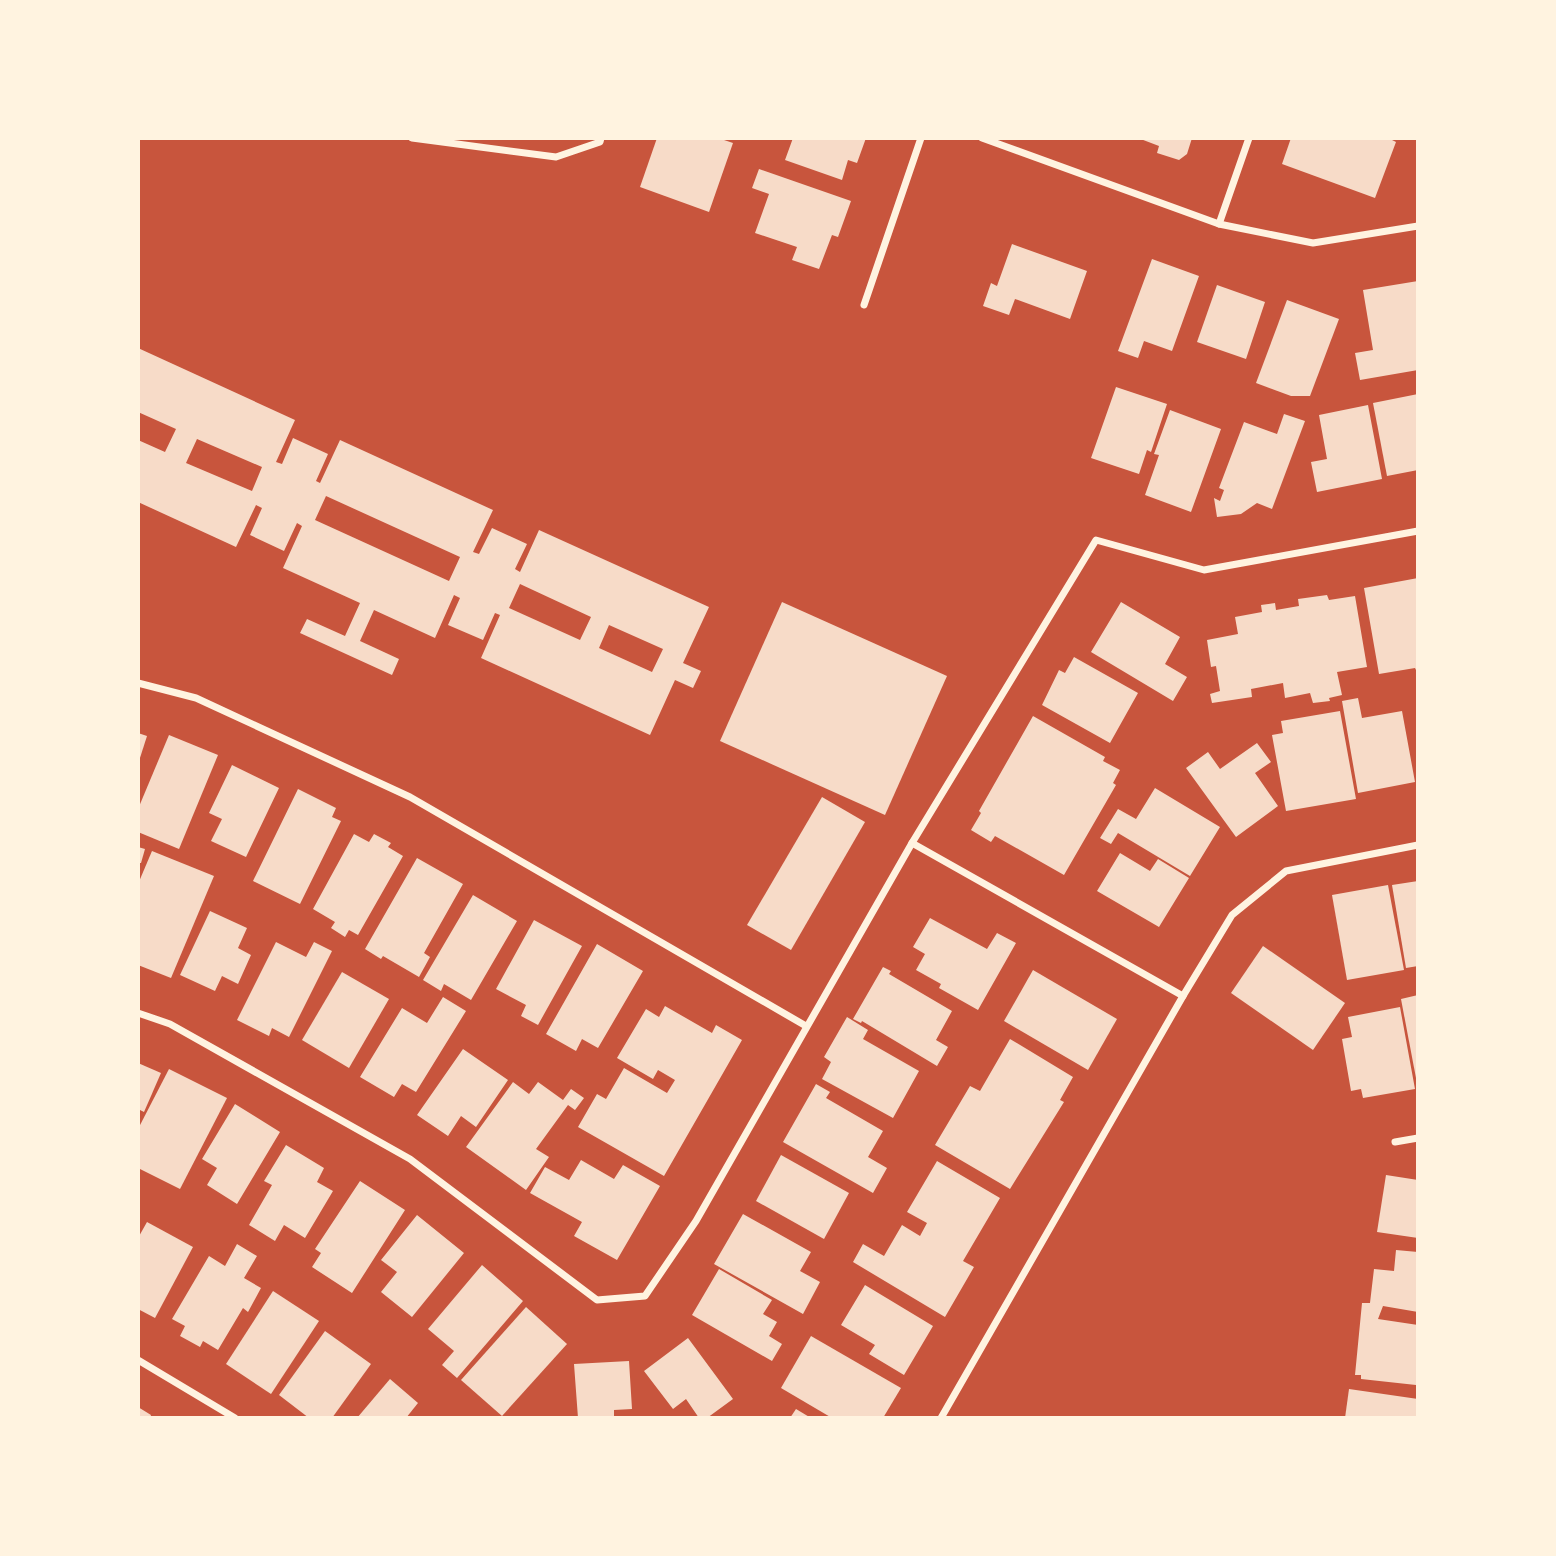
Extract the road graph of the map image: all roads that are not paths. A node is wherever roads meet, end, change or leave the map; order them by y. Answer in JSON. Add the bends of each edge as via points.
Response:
{"nodes":[{"id":1,"x":412,"y":138,"type":"edge"},
{"id":2,"x":921,"y":138,"type":"edge"},
{"id":3,"x":982,"y":138,"type":"edge"},
{"id":4,"x":1249,"y":138,"type":"edge"},
{"id":5,"x":600,"y":140,"type":"edge"},
{"id":6,"x":1219,"y":224,"type":"junction"},
{"id":7,"x":1418,"y":226,"type":"edge"},
{"id":8,"x":864,"y":305,"type":"dead end"},
{"id":9,"x":1418,"y":531,"type":"edge"},
{"id":10,"x":138,"y":682,"type":"edge"},
{"id":11,"x":912,"y":843,"type":"junction"},
{"id":12,"x":1418,"y":845,"type":"edge"},
{"id":13,"x":1183,"y":996,"type":"junction"},
{"id":14,"x":138,"y":1013,"type":"edge"},
{"id":15,"x":806,"y":1026,"type":"junction"},
{"id":16,"x":1418,"y":1138,"type":"edge"},
{"id":17,"x":1395,"y":1142,"type":"dead end"},
{"id":18,"x":138,"y":1360,"type":"edge"},
{"id":19,"x":234,"y":1418,"type":"edge"},
{"id":20,"x":941,"y":1418,"type":"edge"}],
"edges":[{"from":1,"to":5,"type":"street","via":[[556,157]]},
{"from":2,"to":8,"type":"street"},
{"from":3,"to":6,"type":"street"},
{"from":4,"to":6,"type":"street"},
{"from":6,"to":7,"type":"street","via":[[1313,243]]},
{"from":9,"to":11,"type":"street","via":[[1204,570],[1097,540]]},
{"from":10,"to":15,"type":"street","via":[[196,698],[410,797]]},
{"from":11,"to":13,"type":"street"},
{"from":11,"to":15,"type":"street"},
{"from":12,"to":13,"type":"street","via":[[1286,871],[1232,915]]},
{"from":13,"to":20,"type":"street"},
{"from":14,"to":15,"type":"street","via":[[170,1024],[410,1159],[597,1300],[645,1296],[696,1221]]},
{"from":16,"to":17,"type":"street"},
{"from":18,"to":19,"type":"street"}]}
